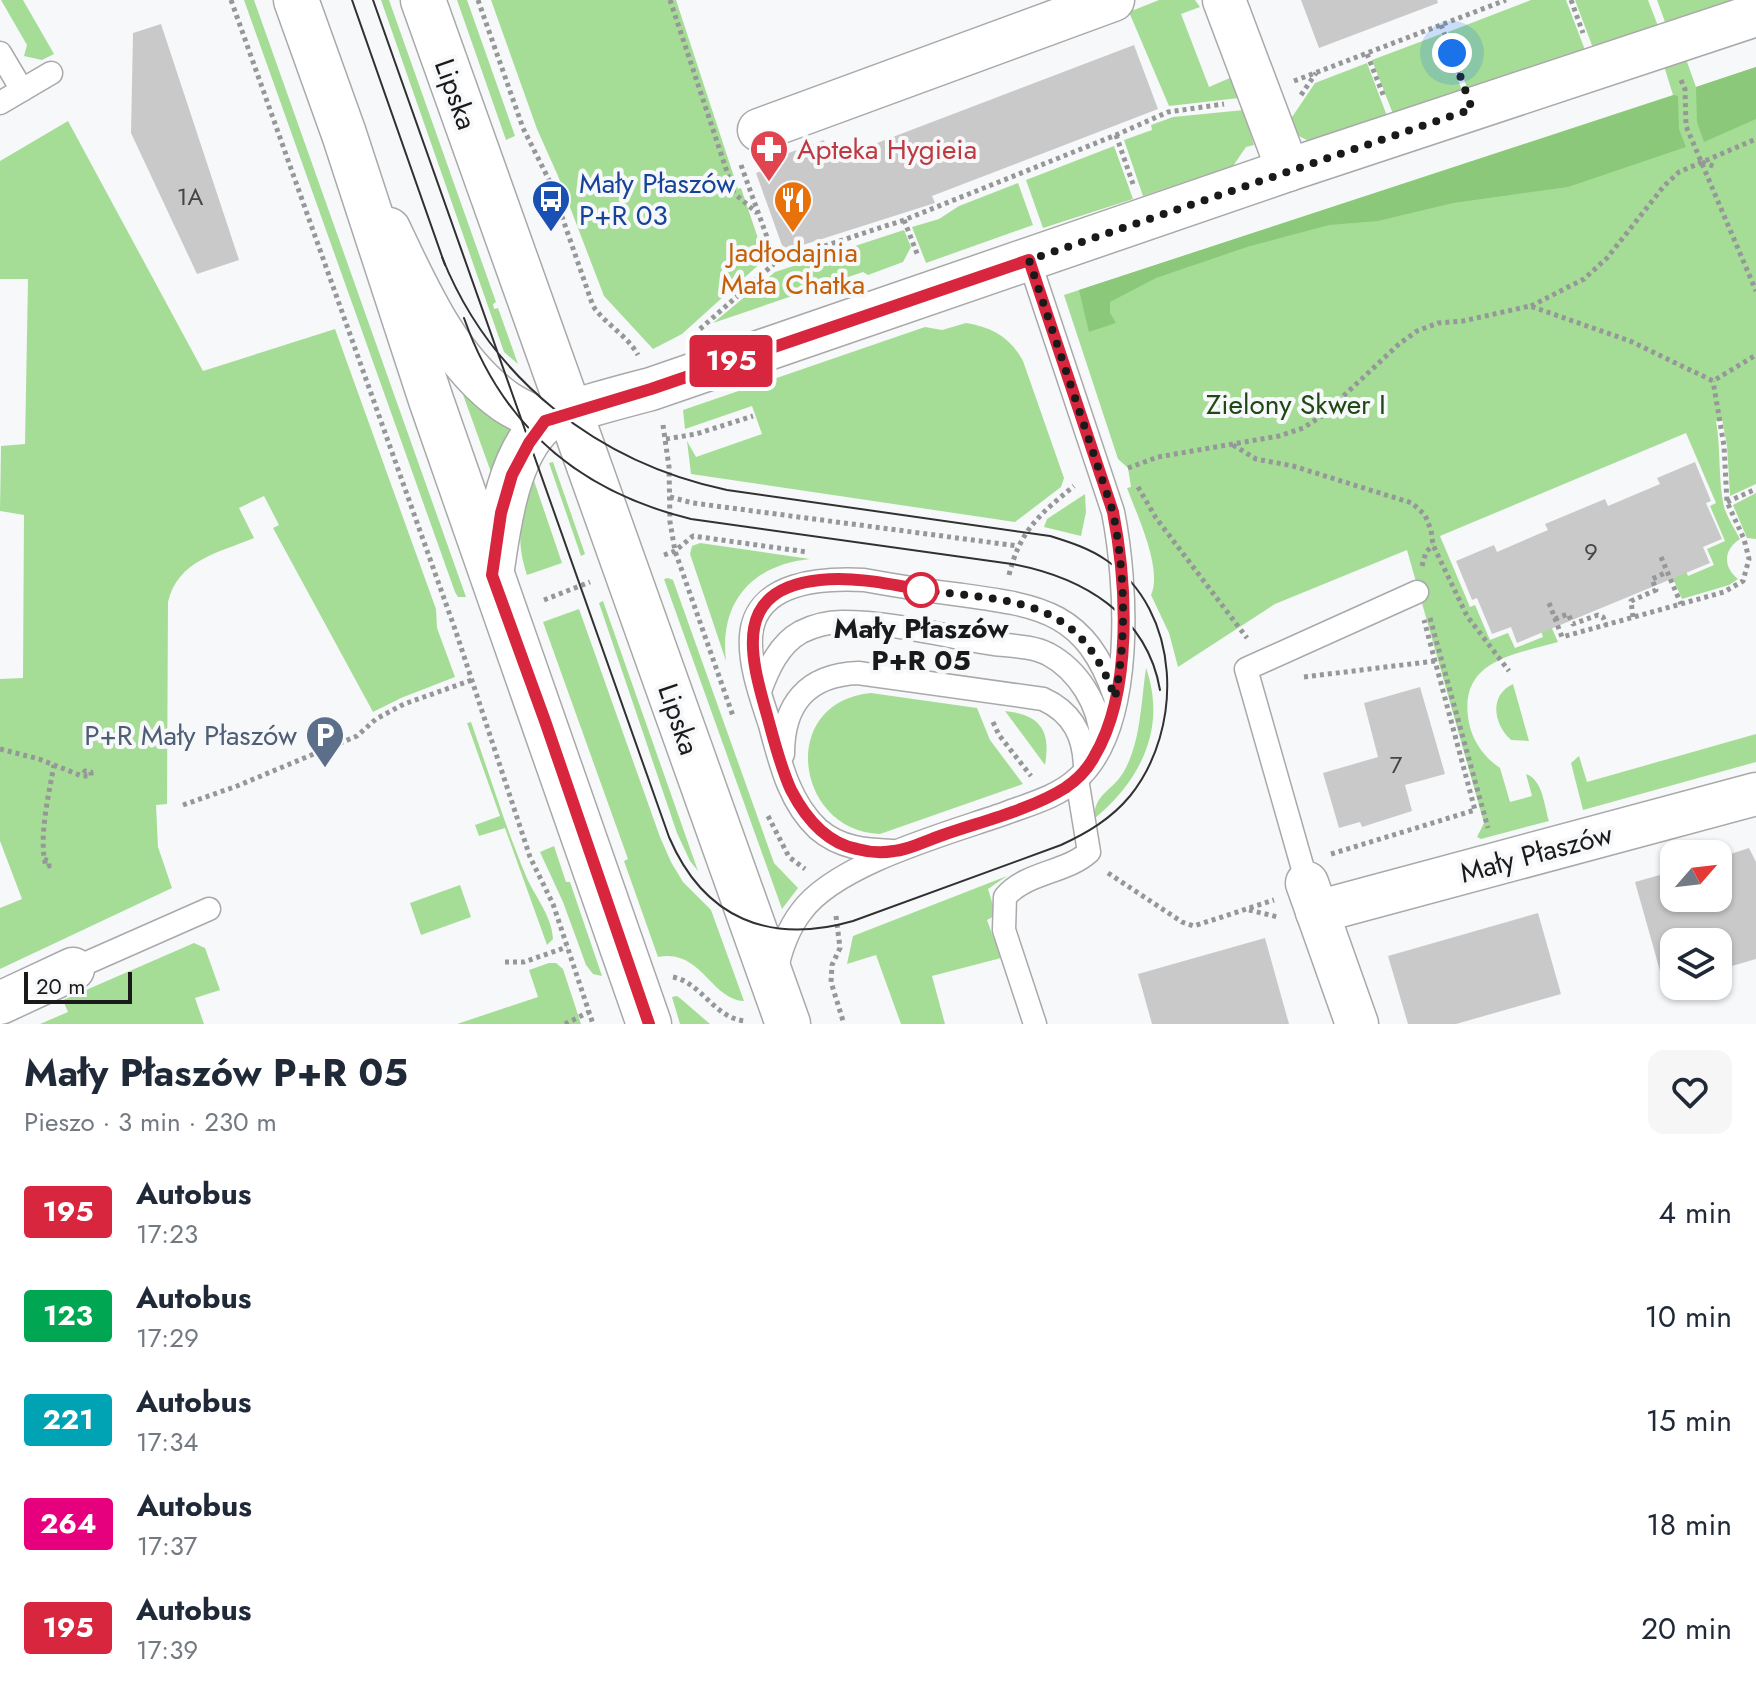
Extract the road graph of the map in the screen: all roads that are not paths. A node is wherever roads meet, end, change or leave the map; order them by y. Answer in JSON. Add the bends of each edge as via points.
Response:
{"nodes":[{"id":1,"x":296,"y":0,"type":"edge"},
{"id":2,"x":423,"y":0,"type":"edge"},
{"id":3,"x":1113,"y":0,"type":"edge"},
{"id":4,"x":1224,"y":0,"type":"edge"},
{"id":5,"x":1756,"y":15,"type":"edge"},
{"id":6,"x":0,"y":53,"type":"edge"},
{"id":7,"x":51,"y":73,"type":"dead end"},
{"id":8,"x":22,"y":90,"type":"junction"},
{"id":9,"x":0,"y":103,"type":"edge"},
{"id":10,"x":344,"y":134,"type":"junction"},
{"id":11,"x":749,"y":145,"type":"road end"},
{"id":12,"x":1288,"y":170,"type":"junction"},
{"id":13,"x":1029,"y":260,"type":"junction"},
{"id":14,"x":558,"y":417,"type":"junction"},
{"id":15,"x":492,"y":575,"type":"junction"},
{"id":16,"x":1420,"y":592,"type":"road end"},
{"id":17,"x":760,"y":692,"type":"junction"},
{"id":18,"x":1115,"y":698,"type":"junction"},
{"id":19,"x":1101,"y":744,"type":"junction"},
{"id":20,"x":784,"y":775,"type":"junction"},
{"id":21,"x":1081,"y":775,"type":"junction"},
{"id":22,"x":1756,"y":794,"type":"edge"},
{"id":23,"x":895,"y":851,"type":"junction"},
{"id":24,"x":1302,"y":894,"type":"junction"},
{"id":25,"x":209,"y":909,"type":"dead end"},
{"id":26,"x":73,"y":969,"type":"joint"},
{"id":27,"x":0,"y":1003,"type":"edge"},
{"id":28,"x":772,"y":1010,"type":"edge"},
{"id":29,"x":649,"y":1024,"type":"edge"},
{"id":30,"x":1035,"y":1024,"type":"edge"},
{"id":31,"x":1357,"y":1024,"type":"edge"}],
"edges":[{"from":1,"to":10,"type":"main road"},
{"from":2,"to":14,"type":"main road","name":"Lipska"},
{"from":3,"to":11,"type":"street"},
{"from":4,"to":12,"type":"street"},
{"from":5,"to":12,"type":"street"},
{"from":6,"to":8,"type":"lane"},
{"from":7,"to":8,"type":"lane"},
{"from":8,"to":9,"type":"lane"},
{"from":10,"to":14,"type":"street","via":[[442,332],[466,365],[506,402]]},
{"from":10,"to":15,"type":"main road"},
{"from":12,"to":13,"type":"street"},
{"from":13,"to":14,"type":"street"},
{"from":13,"to":18,"type":"lane","via":[[1120,547],[1124,616]]},
{"from":14,"to":15,"type":"street","via":[[529,443],[512,475]]},
{"from":14,"to":28,"type":"main road","name":"Lipska"},
{"from":15,"to":29,"type":"main road"},
{"from":16,"to":24,"type":"lane","via":[[1246,669]]},
{"from":17,"to":18,"type":"lane","via":[[751,638],[758,614],[785,590],[837,579],[1044,610],[1090,648]]},
{"from":17,"to":19,"type":"lane","via":[[771,665],[791,639],[828,623],[1022,647],[1047,653],[1083,686],[1096,711]]},
{"from":17,"to":20,"type":"lane"},
{"from":18,"to":19,"type":"lane"},
{"from":19,"to":21,"type":"lane"},
{"from":20,"to":21,"type":"lane","via":[[783,738],[797,700],[826,678],[858,673],[1043,699],[1077,726],[1084,746]]},
{"from":20,"to":23,"type":"lane","via":[[819,830],[846,846]]},
{"from":21,"to":23,"type":"lane","via":[[1042,800]]},
{"from":21,"to":30,"type":"lane","via":[[1087,855],[1005,897],[1004,930]]},
{"from":22,"to":24,"type":"street","name":"Mały Płaszów"},
{"from":23,"to":28,"type":"lane","via":[[839,880],[807,904],[783,946]]},
{"from":24,"to":31,"type":"street"},
{"from":25,"to":26,"type":"lane"},
{"from":26,"to":27,"type":"street"}]}
